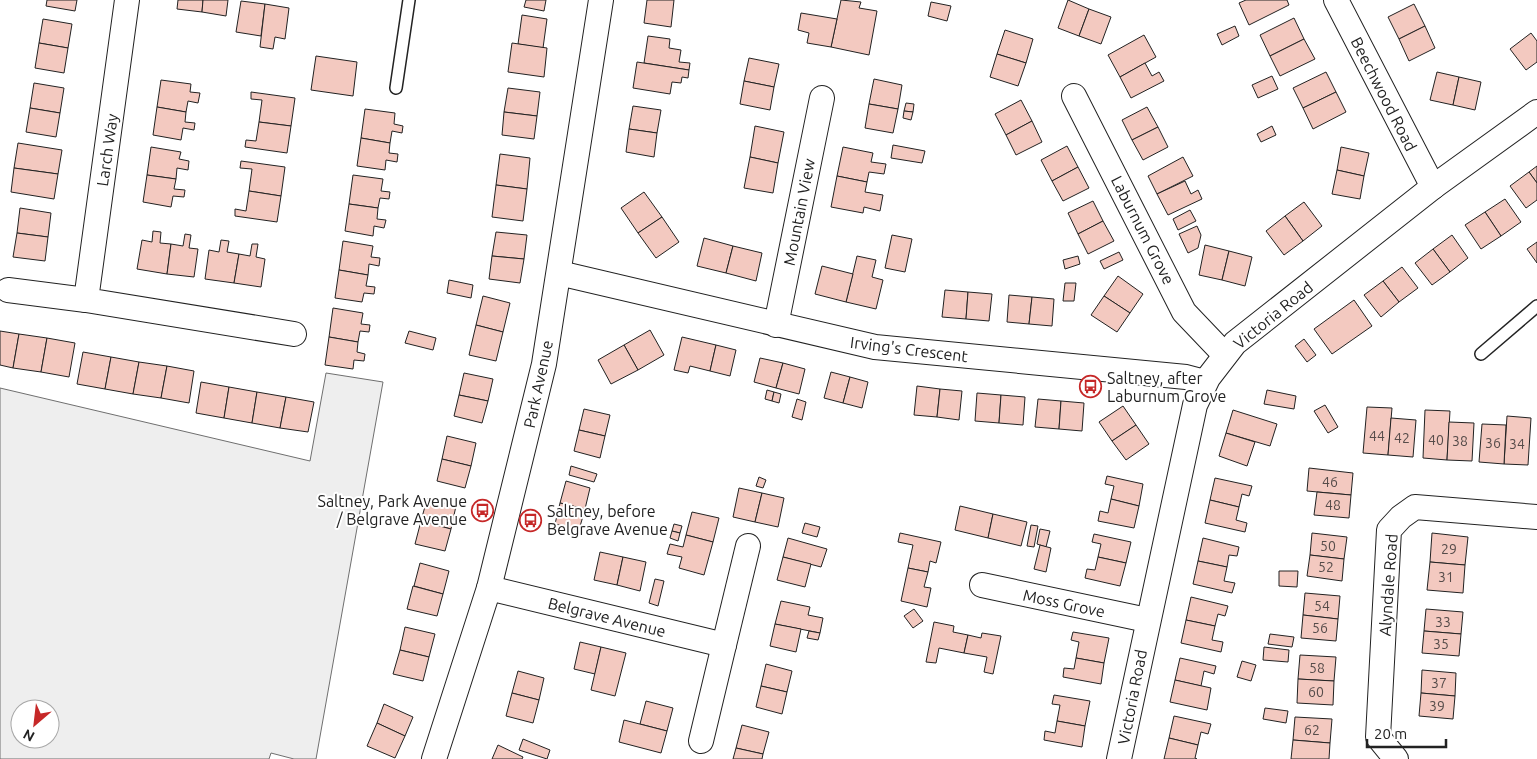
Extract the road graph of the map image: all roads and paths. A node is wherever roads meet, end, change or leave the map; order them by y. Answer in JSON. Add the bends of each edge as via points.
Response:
{"nodes":[{"id":1,"x":127,"y":0,"type":"edge"},
{"id":2,"x":409,"y":0,"type":"edge"},
{"id":3,"x":601,"y":0,"type":"edge"},
{"id":4,"x":1336,"y":0,"type":"edge"},
{"id":5,"x":396,"y":88,"type":"dead end"},
{"id":6,"x":1074,"y":96,"type":"dead end"},
{"id":7,"x":822,"y":98,"type":"dead end"},
{"id":8,"x":1536,"y":114,"type":"edge"},
{"id":9,"x":1433,"y":187,"type":"junction"},
{"id":10,"x":559,"y":273,"type":"junction"},
{"id":11,"x":8,"y":290,"type":"dead end"},
{"id":12,"x":86,"y":300,"type":"junction"},
{"id":13,"x":1537,"y":306,"type":"edge"},
{"id":14,"x":776,"y":325,"type":"junction"},
{"id":15,"x":294,"y":334,"type":"dead end"},
{"id":16,"x":1481,"y":354,"type":"dead end"},
{"id":17,"x":1225,"y":355,"type":"junction"},
{"id":18,"x":1205,"y":382,"type":"junction"},
{"id":19,"x":1537,"y":517,"type":"edge"},
{"id":20,"x":748,"y":546,"type":"dead end"},
{"id":21,"x":982,"y":585,"type":"dead end"},
{"id":22,"x":490,"y":588,"type":"junction"},
{"id":23,"x":1147,"y":620,"type":"junction"},
{"id":24,"x":724,"y":645,"type":"junction"},
{"id":25,"x":701,"y":741,"type":"dead end"},
{"id":26,"x":434,"y":759,"type":"edge"},
{"id":27,"x":1119,"y":759,"type":"edge"},
{"id":28,"x":1396,"y":759,"type":"edge"}],
"edges":[{"from":1,"to":12,"type":"street","name":"Larch Way"},
{"from":2,"to":5,"type":"lane"},
{"from":3,"to":10,"type":"street","name":"Park Avenue"},
{"from":4,"to":9,"type":"street","name":"Beechwood Road"},
{"from":6,"to":17,"type":"street","name":"Laburnum Grove","via":[[1184,312]]},
{"from":7,"to":14,"type":"street","name":"Mountain View"},
{"from":8,"to":9,"type":"street","name":"Victoria Road"},
{"from":9,"to":17,"type":"street","name":"Victoria Road","via":[[1235,343]]},
{"from":10,"to":14,"type":"street","name":"Irving's Crescent"},
{"from":10,"to":22,"type":"street","name":"Park Avenue","via":[[544,364]]},
{"from":11,"to":12,"type":"street"},
{"from":12,"to":15,"type":"street"},
{"from":13,"to":16,"type":"lane"},
{"from":14,"to":18,"type":"street","name":"Irving's Crescent","via":[[874,347],[1186,377]]},
{"from":17,"to":18,"type":"street","name":"Victoria Road"},
{"from":18,"to":23,"type":"street","name":"Victoria Road","via":[[1195,405]]},
{"from":19,"to":28,"type":"street","name":"Alyndale Road","via":[[1415,507],[1389,530],[1378,737]]},
{"from":20,"to":24,"type":"street"},
{"from":21,"to":23,"type":"street","name":"Moss Grove"},
{"from":22,"to":24,"type":"street","name":"Belgrave Avenue"},
{"from":22,"to":26,"type":"street","name":"Park Avenue"},
{"from":23,"to":27,"type":"street","name":"Victoria Road"},
{"from":24,"to":25,"type":"street"}]}
